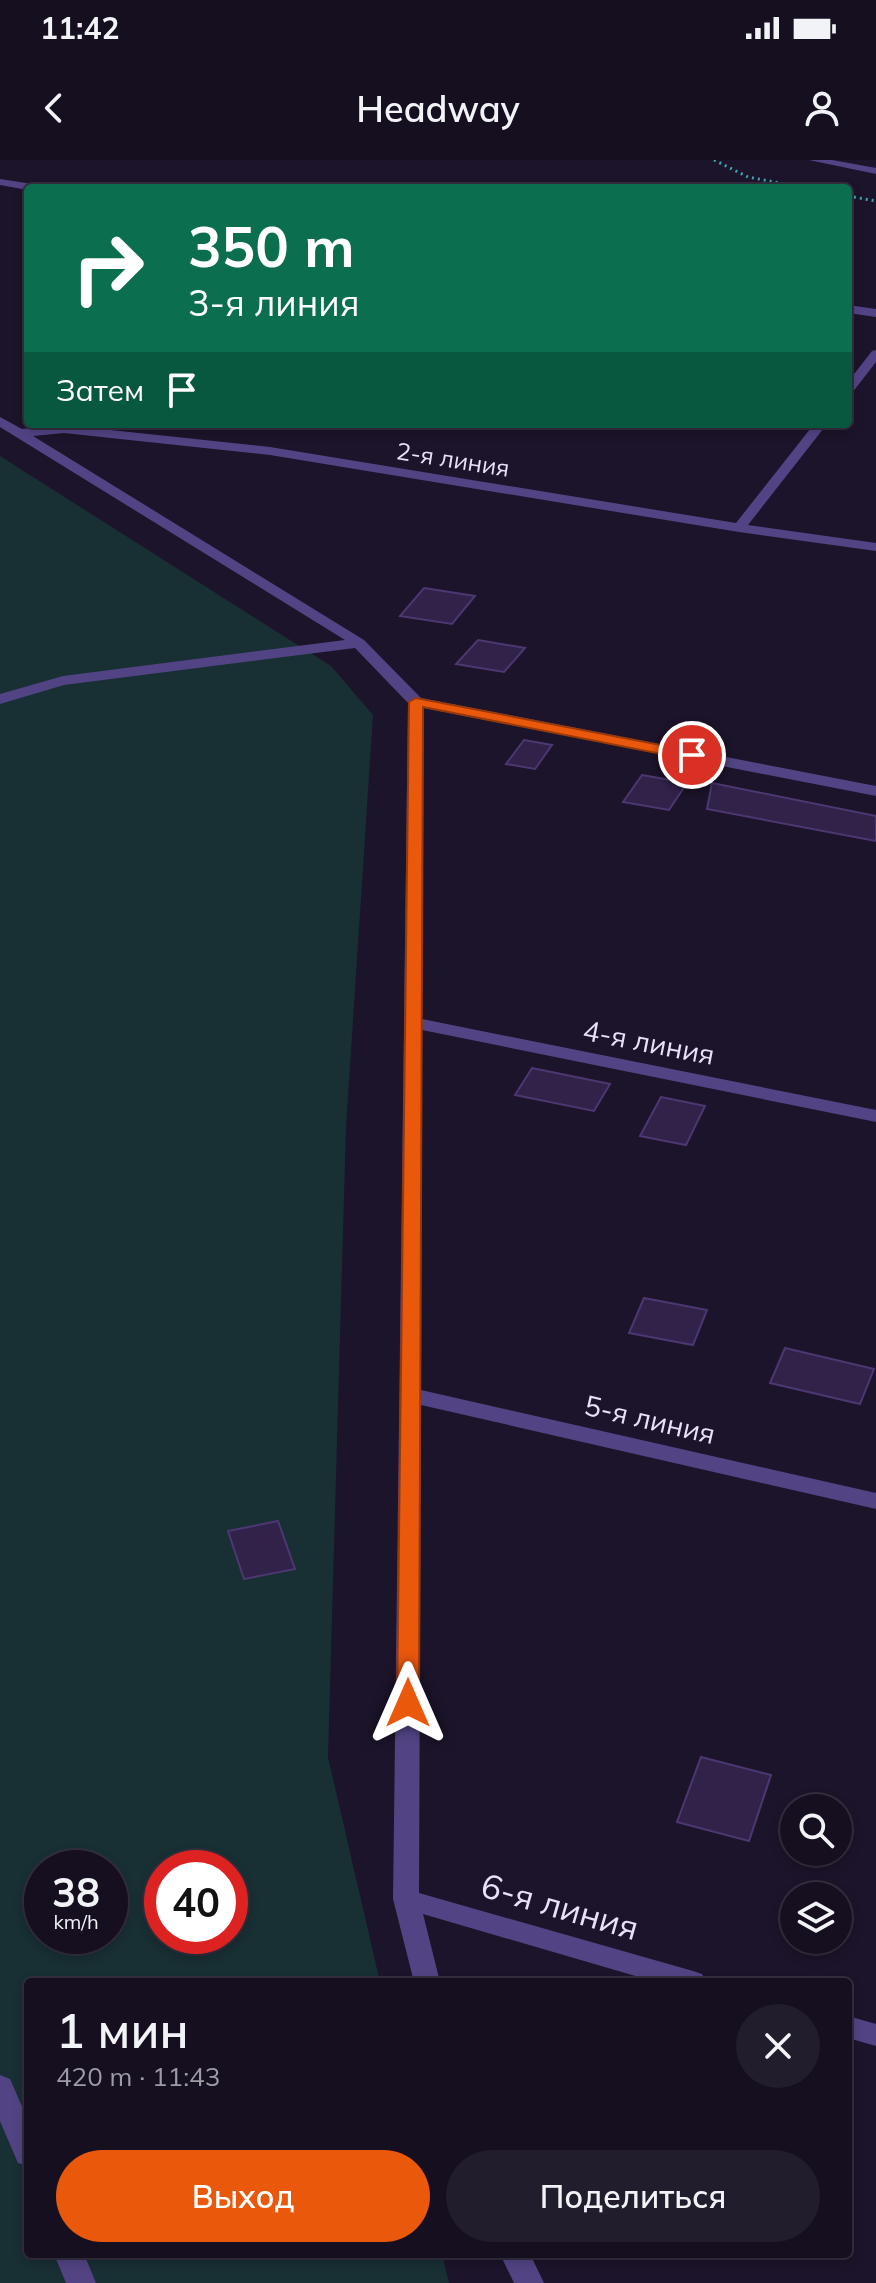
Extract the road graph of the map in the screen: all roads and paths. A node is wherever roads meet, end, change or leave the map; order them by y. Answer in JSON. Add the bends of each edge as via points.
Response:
{"nodes":[{"id":1,"x":714,"y":160,"type":"edge"},
{"id":2,"x":814,"y":160,"type":"edge"},
{"id":3,"x":876,"y":171,"type":"edge"},
{"id":4,"x":0,"y":182,"type":"edge"},
{"id":5,"x":785,"y":184,"type":"edge"},
{"id":6,"x":24,"y":186,"type":"edge"},
{"id":7,"x":852,"y":197,"type":"edge"},
{"id":8,"x":876,"y":201,"type":"edge"},
{"id":9,"x":852,"y":310,"type":"edge"},
{"id":10,"x":876,"y":313,"type":"edge"},
{"id":11,"x":876,"y":354,"type":"edge"},
{"id":12,"x":852,"y":385,"type":"edge"},
{"id":13,"x":0,"y":421,"type":"edge"},
{"id":14,"x":818,"y":428,"type":"edge"},
{"id":15,"x":22,"y":433,"type":"junction"},
{"id":16,"x":739,"y":528,"type":"junction"},
{"id":17,"x":876,"y":547,"type":"edge"},
{"id":18,"x":359,"y":643,"type":"junction"},
{"id":19,"x":0,"y":699,"type":"edge"},
{"id":20,"x":416,"y":702,"type":"junction"},
{"id":21,"x":876,"y":791,"type":"edge"},
{"id":22,"x":411,"y":1022,"type":"junction"},
{"id":23,"x":876,"y":1116,"type":"edge"},
{"id":24,"x":410,"y":1395,"type":"junction"},
{"id":25,"x":876,"y":1501,"type":"edge"},
{"id":26,"x":406,"y":1899,"type":"junction"},
{"id":27,"x":426,"y":1978,"type":"edge"},
{"id":28,"x":679,"y":1978,"type":"edge"},
{"id":29,"x":852,"y":2028,"type":"edge"},
{"id":30,"x":876,"y":2035,"type":"edge"},
{"id":31,"x":0,"y":2087,"type":"edge"},
{"id":32,"x":24,"y":2144,"type":"edge"},
{"id":33,"x":71,"y":2258,"type":"edge"},
{"id":34,"x":517,"y":2258,"type":"edge"},
{"id":35,"x":81,"y":2283,"type":"edge"},
{"id":36,"x":529,"y":2283,"type":"edge"}],
"edges":[{"from":1,"to":5,"type":"path","via":[[748,177]]},
{"from":2,"to":3,"type":"street"},
{"from":4,"to":6,"type":"street"},
{"from":7,"to":8,"type":"path"},
{"from":9,"to":10,"type":"street"},
{"from":11,"to":12,"type":"street"},
{"from":13,"to":15,"type":"street"},
{"from":14,"to":16,"type":"street"},
{"from":15,"to":16,"type":"street","name":"2-я линия","via":[[64,429],[270,451]]},
{"from":15,"to":18,"type":"street"},
{"from":16,"to":17,"type":"street","name":"2-я линия"},
{"from":18,"to":19,"type":"street","via":[[63,681]]},
{"from":18,"to":20,"type":"street"},
{"from":20,"to":21,"type":"street"},
{"from":20,"to":22,"type":"street"},
{"from":22,"to":23,"type":"street","name":"4-я линия"},
{"from":22,"to":24,"type":"street"},
{"from":24,"to":25,"type":"street","name":"5-я линия"},
{"from":24,"to":26,"type":"street"},
{"from":26,"to":27,"type":"street"},
{"from":26,"to":28,"type":"street","name":"6-я линия"},
{"from":29,"to":30,"type":"street"},
{"from":31,"to":32,"type":"street"},
{"from":33,"to":35,"type":"street"},
{"from":34,"to":36,"type":"street"}]}
